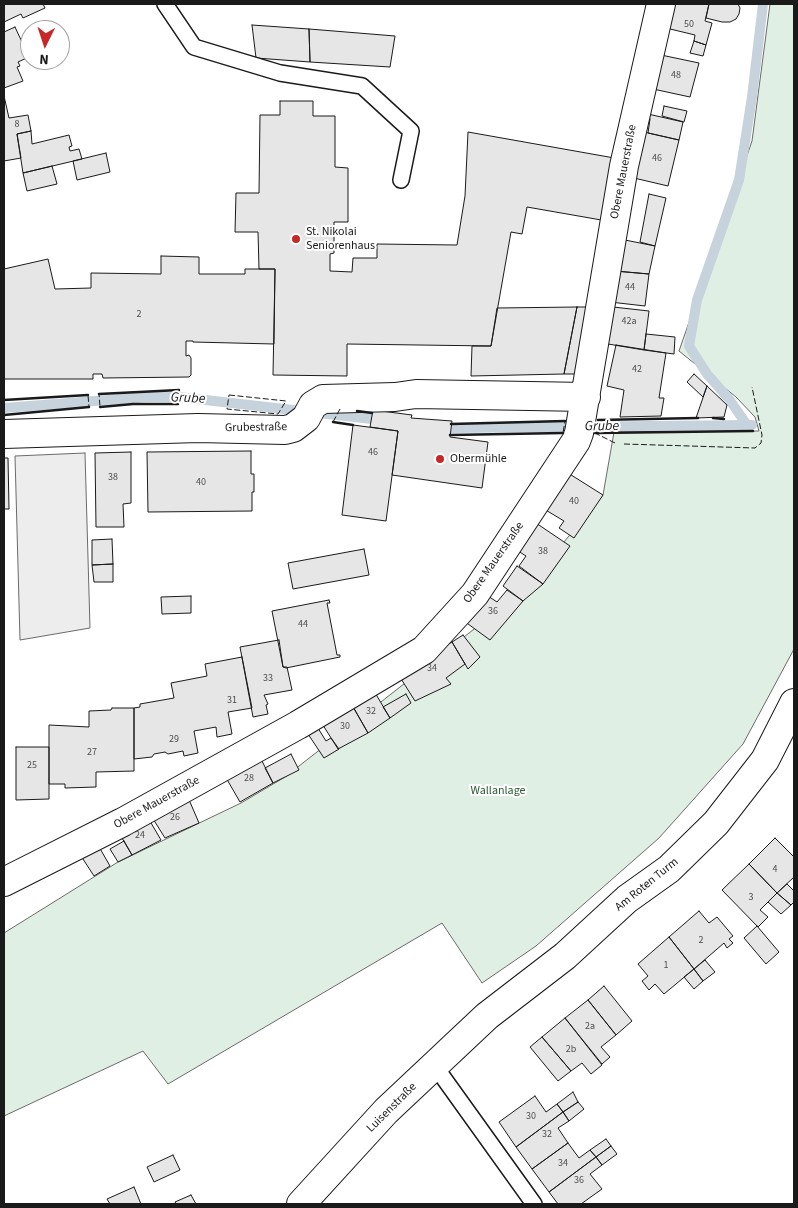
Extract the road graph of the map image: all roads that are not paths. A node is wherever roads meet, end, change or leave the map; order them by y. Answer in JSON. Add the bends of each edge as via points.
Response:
{"nodes":[{"id":1,"x":165,"y":4,"type":"edge"},
{"id":2,"x":661,"y":4,"type":"edge"},
{"id":3,"x":401,"y":180,"type":"dead end"},
{"id":4,"x":582,"y":417,"type":"junction"},
{"id":5,"x":4,"y":434,"type":"edge"},
{"id":6,"x":794,"y":703,"type":"edge"},
{"id":7,"x":4,"y":882,"type":"edge"},
{"id":8,"x":487,"y":1016,"type":"joint"},
{"id":9,"x":435,"y":1066,"type":"junction"},
{"id":10,"x":301,"y":1204,"type":"edge"},
{"id":11,"x":534,"y":1204,"type":"edge"}],
"edges":[{"from":1,"to":3,"type":"lane","via":[[194,47],[280,73],[362,86],[411,131]]},
{"from":2,"to":4,"type":"street","name":"Obere Mauerstraße","via":[[624,166]]},
{"from":4,"to":5,"type":"street","name":"Grubestraße","via":[[416,394],[323,399],[293,428],[285,430],[198,428]]},
{"from":4,"to":7,"type":"street","name":"Obere Mauerstraße","via":[[576,441],[475,594],[424,650],[124,822]]},
{"from":6,"to":8,"type":"street","name":"Am Roten Turm","via":[[765,760],[716,823],[669,869]]},
{"from":8,"to":9,"type":"street","name":"Luisenstraße"},
{"from":9,"to":10,"type":"street","name":"Luisenstraße","via":[[386,1111]]},
{"from":9,"to":11,"type":"lane"}]}
